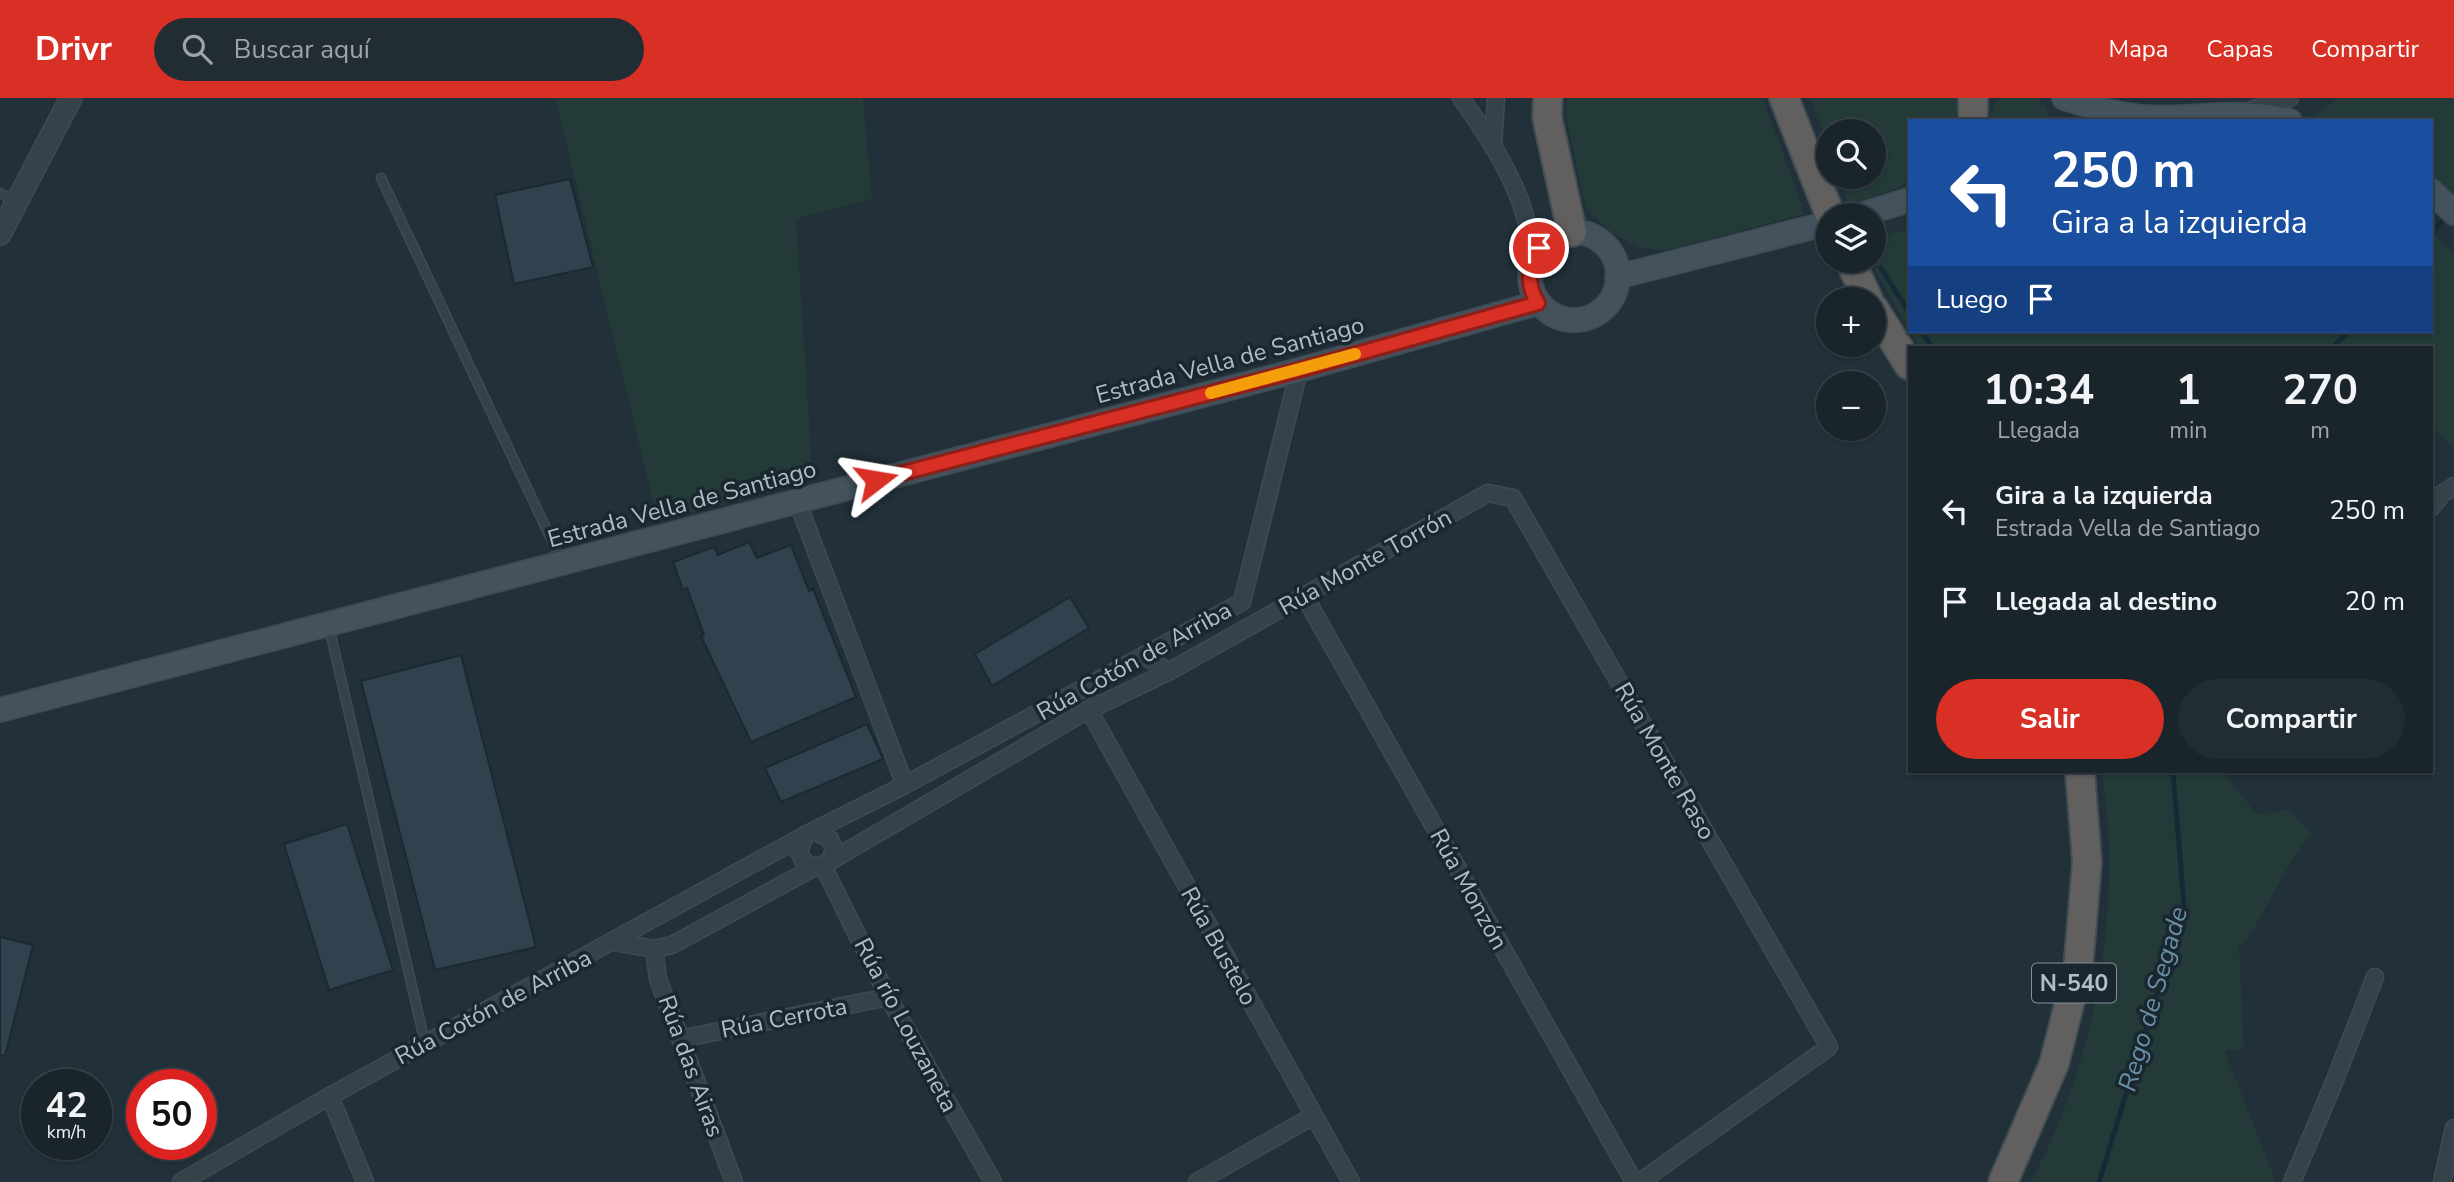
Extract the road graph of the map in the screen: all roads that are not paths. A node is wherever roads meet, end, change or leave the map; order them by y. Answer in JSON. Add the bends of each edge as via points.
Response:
{"nodes":[{"id":1,"x":71,"y":98,"type":"edge"},
{"id":2,"x":1461,"y":98,"type":"edge"},
{"id":3,"x":1496,"y":98,"type":"edge"},
{"id":4,"x":1548,"y":98,"type":"edge"},
{"id":5,"x":1784,"y":98,"type":"edge"},
{"id":6,"x":2054,"y":98,"type":"edge"},
{"id":7,"x":2290,"y":98,"type":"edge"},
{"id":8,"x":2084,"y":107,"type":"edge"},
{"id":9,"x":2233,"y":117,"type":"edge"},
{"id":10,"x":2282,"y":119,"type":"edge"},
{"id":11,"x":1493,"y":148,"type":"junction"},
{"id":12,"x":381,"y":178,"type":"dead end"},
{"id":13,"x":1908,"y":190,"type":"edge"},
{"id":14,"x":2433,"y":193,"type":"edge"},
{"id":15,"x":8,"y":197,"type":"edge"},
{"id":16,"x":1908,"y":200,"type":"edge"},
{"id":17,"x":1825,"y":203,"type":"edge"},
{"id":18,"x":1885,"y":203,"type":"edge"},
{"id":19,"x":2433,"y":203,"type":"edge"},
{"id":20,"x":1886,"y":207,"type":"edge"},
{"id":21,"x":2454,"y":215,"type":"edge"},
{"id":22,"x":1816,"y":226,"type":"edge"},
{"id":23,"x":1572,"y":232,"type":"junction"},
{"id":24,"x":0,"y":234,"type":"edge"},
{"id":25,"x":1539,"y":248,"type":"junction"},
{"id":26,"x":1618,"y":278,"type":"junction"},
{"id":27,"x":1538,"y":303,"type":"junction"},
{"id":28,"x":1886,"y":328,"type":"edge"},
{"id":29,"x":1908,"y":363,"type":"edge"},
{"id":30,"x":1299,"y":370,"type":"junction"},
{"id":31,"x":2454,"y":486,"type":"edge"},
{"id":32,"x":1488,"y":493,"type":"joint"},
{"id":33,"x":797,"y":501,"type":"junction"},
{"id":34,"x":2433,"y":505,"type":"edge"},
{"id":35,"x":562,"y":562,"type":"junction"},
{"id":36,"x":1305,"y":597,"type":"junction"},
{"id":37,"x":328,"y":623,"type":"junction"},
{"id":38,"x":1144,"y":655,"type":"junction"},
{"id":39,"x":1168,"y":672,"type":"junction"},
{"id":40,"x":0,"y":710,"type":"edge"},
{"id":41,"x":1089,"y":710,"type":"junction"},
{"id":42,"x":2080,"y":773,"type":"edge"},
{"id":43,"x":905,"y":785,"type":"junction"},
{"id":44,"x":810,"y":834,"type":"junction"},
{"id":45,"x":823,"y":864,"type":"junction"},
{"id":46,"x":656,"y":919,"type":"junction"},
{"id":47,"x":613,"y":942,"type":"junction"},
{"id":48,"x":672,"y":945,"type":"junction"},
{"id":49,"x":648,"y":948,"type":"junction"},
{"id":50,"x":2375,"y":977,"type":"dead end"},
{"id":51,"x":888,"y":998,"type":"junction"},
{"id":52,"x":680,"y":1039,"type":"junction"},
{"id":53,"x":425,"y":1043,"type":"junction"},
{"id":54,"x":330,"y":1096,"type":"junction"},
{"id":55,"x":1313,"y":1116,"type":"junction"},
{"id":56,"x":2454,"y":1128,"type":"edge"},
{"id":57,"x":181,"y":1182,"type":"edge"},
{"id":58,"x":365,"y":1182,"type":"edge"},
{"id":59,"x":734,"y":1182,"type":"edge"},
{"id":60,"x":993,"y":1182,"type":"edge"},
{"id":61,"x":1197,"y":1182,"type":"edge"},
{"id":62,"x":1351,"y":1182,"type":"edge"},
{"id":63,"x":1634,"y":1182,"type":"edge"},
{"id":64,"x":1640,"y":1182,"type":"edge"},
{"id":65,"x":2003,"y":1182,"type":"edge"},
{"id":66,"x":2292,"y":1182,"type":"edge"},
{"id":67,"x":2442,"y":1182,"type":"edge"}],
"edges":[{"from":1,"to":15,"type":"street"},
{"from":2,"to":11,"type":"street"},
{"from":3,"to":11,"type":"street"},
{"from":4,"to":23,"type":"highway","via":[[1547,117]]},
{"from":5,"to":17,"type":"highway"},
{"from":6,"to":8,"type":"main road"},
{"from":7,"to":9,"type":"street"},
{"from":8,"to":9,"type":"main road","via":[[2143,117]]},
{"from":9,"to":10,"type":"main road"},
{"from":11,"to":25,"type":"street","via":[[1519,200],[1528,235]]},
{"from":12,"to":35,"type":"lane"},
{"from":13,"to":18,"type":"main road"},
{"from":14,"to":21,"type":"main road"},
{"from":15,"to":24,"type":"street"},
{"from":16,"to":20,"type":"main road"},
{"from":19,"to":21,"type":"main road"},
{"from":22,"to":26,"type":"main road"},
{"from":23,"to":25,"type":"main road"},
{"from":23,"to":26,"type":"main road","via":[[1585,233],[1608,248]]},
{"from":25,"to":27,"type":"main road","via":[[1529,275]]},
{"from":26,"to":27,"type":"main road","via":[[1612,299],[1593,317],[1555,317]]},
{"from":27,"to":30,"type":"main road","name":"Estrada Vella de Santiago"},
{"from":28,"to":29,"type":"highway"},
{"from":30,"to":33,"type":"main road","name":"Estrada Vella de Santiago"},
{"from":30,"to":38,"type":"street","name":"Rúa Cotón de Arriba","via":[[1241,602]]},
{"from":31,"to":34,"type":"street"},
{"from":32,"to":36,"type":"street","name":"Rúa Monte Torrón"},
{"from":32,"to":64,"type":"street","name":"Rúa Monte Raso","via":[[1513,498],[1829,1047]]},
{"from":33,"to":35,"type":"main road","name":"Estrada Vella de Santiago"},
{"from":33,"to":43,"type":"street"},
{"from":35,"to":37,"type":"main road","name":"Estrada Vella de Santiago"},
{"from":36,"to":39,"type":"street","name":"Rúa Monte Torrón"},
{"from":36,"to":63,"type":"street","name":"Rúa Monzón"},
{"from":37,"to":40,"type":"main road","name":"Estrada Vella de Santiago"},
{"from":37,"to":53,"type":"lane"},
{"from":38,"to":39,"type":"street"},
{"from":38,"to":41,"type":"street","name":"Rúa Monte Torrón","via":[[1138,678]]},
{"from":38,"to":43,"type":"street","name":"Rúa Cotón de Arriba"},
{"from":39,"to":41,"type":"street","name":"Rúa Monte Torrón"},
{"from":41,"to":45,"type":"street","name":"Rúa Monte Torrón"},
{"from":41,"to":55,"type":"street","name":"Rúa Bustelo"},
{"from":42,"to":65,"type":"highway","number":"N-540","via":[[2087,862],[2078,969],[2054,1064]]},
{"from":43,"to":44,"type":"street","name":"Rúa Cotón de Arriba"},
{"from":44,"to":45,"type":"street","via":[[830,838],[834,849]]},
{"from":44,"to":45,"type":"street","via":[[799,852],[804,862]]},
{"from":44,"to":46,"type":"street","name":"Rúa Cotón de Arriba"},
{"from":45,"to":48,"type":"street","name":"Rúa Monte Torrón"},
{"from":45,"to":51,"type":"street","name":"Rúa río Louzaneta"},
{"from":46,"to":47,"type":"street","name":"Rúa Cotón de Arriba"},
{"from":46,"to":48,"type":"street","via":[[657,937]]},
{"from":46,"to":49,"type":"street"},
{"from":47,"to":49,"type":"street","name":"Rúa Monte Torrón"},
{"from":47,"to":53,"type":"street","name":"Rúa Cotón de Arriba"},
{"from":48,"to":49,"type":"street","name":"Rúa Monte Torrón"},
{"from":49,"to":52,"type":"street","name":"Rúa das Airas"},
{"from":50,"to":66,"type":"street"},
{"from":51,"to":52,"type":"street","name":"Rúa Cerrota"},
{"from":51,"to":60,"type":"street","name":"Rúa río Louzaneta"},
{"from":52,"to":59,"type":"street","name":"Rúa das Airas"},
{"from":53,"to":54,"type":"street","name":"Rúa Cotón de Arriba"},
{"from":54,"to":57,"type":"street","name":"Rúa Cotón de Arriba"},
{"from":54,"to":58,"type":"street"},
{"from":55,"to":61,"type":"street"},
{"from":55,"to":62,"type":"street","name":"Rúa Bustelo"},
{"from":56,"to":67,"type":"street"}]}
